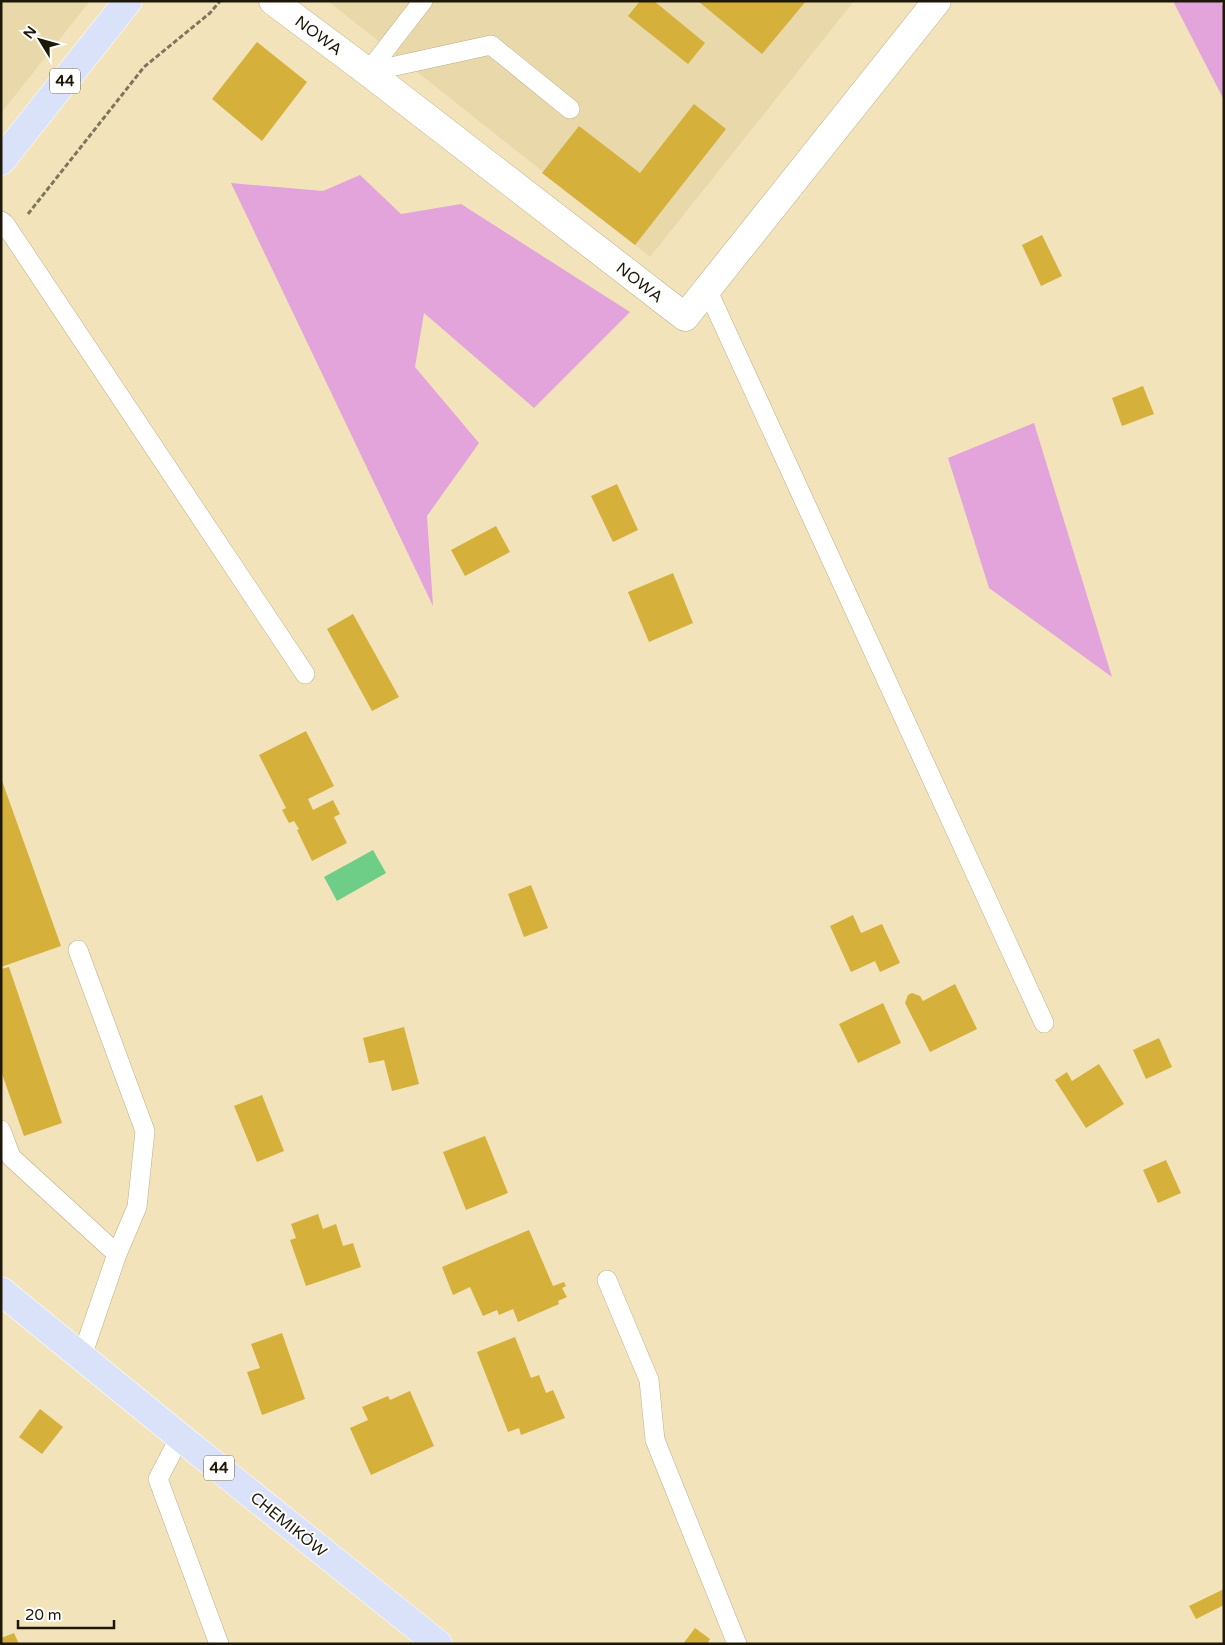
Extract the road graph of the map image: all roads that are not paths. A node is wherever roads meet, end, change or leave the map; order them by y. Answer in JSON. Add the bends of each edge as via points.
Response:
{"nodes":[{"id":1,"x":128,"y":1,"type":"edge"},
{"id":2,"x":274,"y":1,"type":"edge"},
{"id":3,"x":423,"y":1,"type":"edge"},
{"id":4,"x":937,"y":1,"type":"edge"},
{"id":5,"x":368,"y":72,"type":"junction"},
{"id":6,"x":570,"y":109,"type":"dead end"},
{"id":7,"x":1,"y":161,"type":"edge"},
{"id":8,"x":6,"y":228,"type":"edge"},
{"id":9,"x":708,"y":289,"type":"junction"},
{"id":10,"x":305,"y":674,"type":"dead end"},
{"id":11,"x":78,"y":950,"type":"dead end"},
{"id":12,"x":1044,"y":1023,"type":"dead end"},
{"id":13,"x":1,"y":1130,"type":"edge"},
{"id":14,"x":118,"y":1254,"type":"junction"},
{"id":15,"x":607,"y":1280,"type":"dead end"},
{"id":16,"x":1,"y":1291,"type":"edge"},
{"id":17,"x":82,"y":1356,"type":"junction"},
{"id":18,"x":180,"y":1437,"type":"junction"},
{"id":19,"x":219,"y":1644,"type":"edge"},
{"id":20,"x":438,"y":1644,"type":"edge"},
{"id":21,"x":737,"y":1644,"type":"edge"}],
"edges":[{"from":1,"to":7,"type":"main road","number":"44"},
{"from":2,"to":5,"type":"street","name":"NOWA"},
{"from":3,"to":5,"type":"lane"},
{"from":4,"to":9,"type":"street","name":"NOWA"},
{"from":5,"to":6,"type":"lane","via":[[491,45]]},
{"from":5,"to":9,"type":"street","name":"NOWA","via":[[685,317]]},
{"from":8,"to":10,"type":"lane"},
{"from":9,"to":12,"type":"lane"},
{"from":11,"to":14,"type":"lane","via":[[145,1131],[137,1207]]},
{"from":13,"to":14,"type":"lane","via":[[11,1157]]},
{"from":14,"to":17,"type":"lane"},
{"from":15,"to":21,"type":"lane","via":[[649,1380],[654,1440]]},
{"from":16,"to":17,"type":"main road","name":"CHEMIKÓW","number":"44"},
{"from":17,"to":18,"type":"main road","name":"CHEMIKÓW","number":"44"},
{"from":18,"to":19,"type":"lane","via":[[158,1479]]},
{"from":18,"to":20,"type":"main road","name":"CHEMIKÓW","number":"44"}]}
